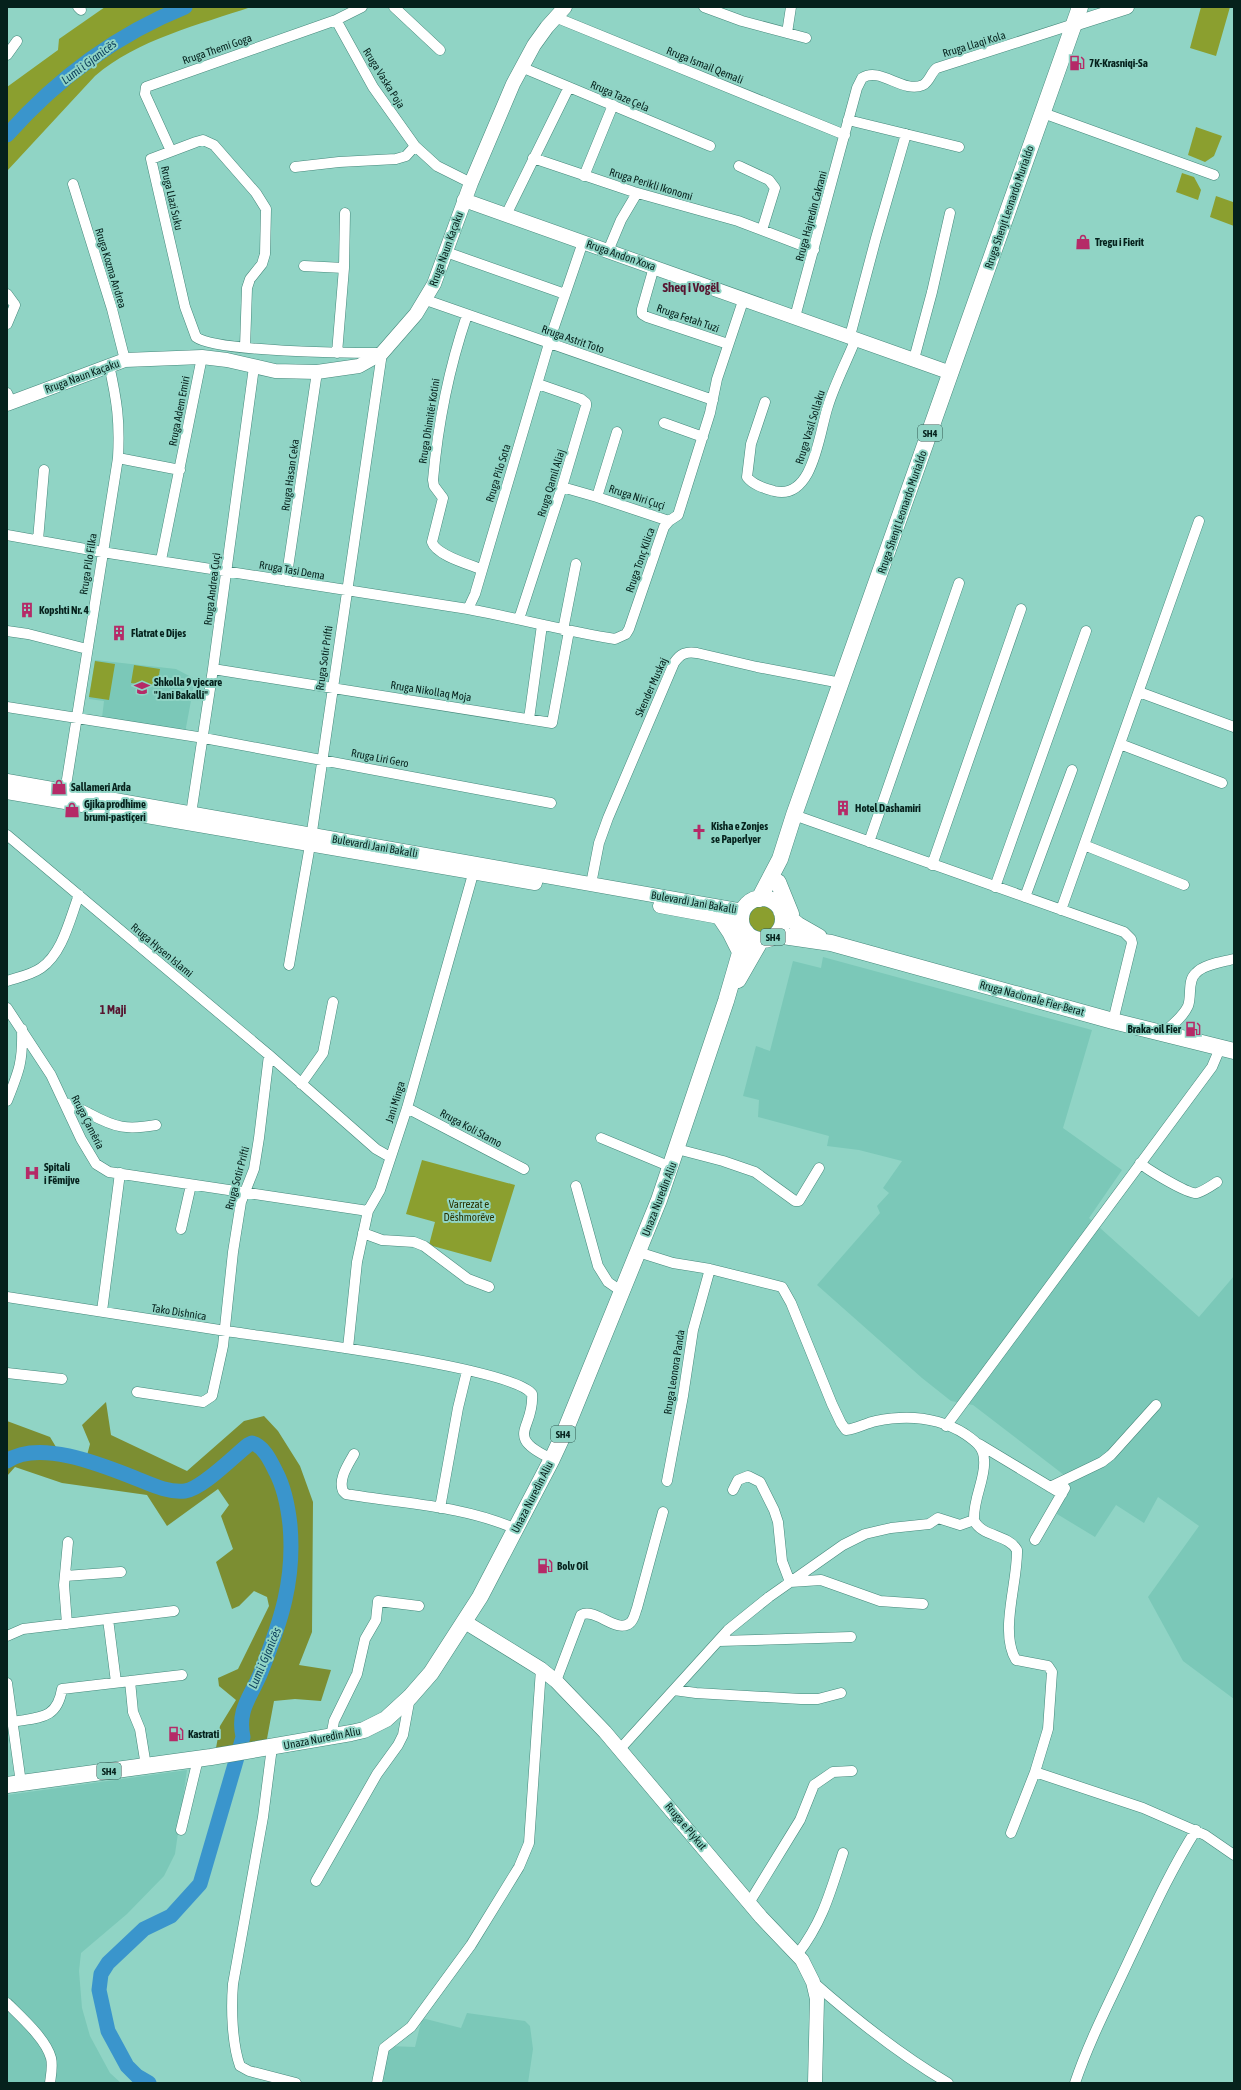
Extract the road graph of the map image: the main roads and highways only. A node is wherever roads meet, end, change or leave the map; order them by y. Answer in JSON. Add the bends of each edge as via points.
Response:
{"nodes":[{"id":1,"x":1080,"y":7,"type":"edge"},
{"id":2,"x":780,"y":859,"type":"junction"},
{"id":3,"x":778,"y":882,"type":"junction"},
{"id":4,"x":759,"y":899,"type":"junction"},
{"id":5,"x":779,"y":908,"type":"junction"},
{"id":6,"x":720,"y":917,"type":"road end"},
{"id":7,"x":744,"y":921,"type":"junction"},
{"id":8,"x":798,"y":925,"type":"junction"},
{"id":9,"x":768,"y":937,"type":"junction"},
{"id":10,"x":831,"y":943,"type":"junction"},
{"id":11,"x":740,"y":952,"type":"junction"},
{"id":12,"x":726,"y":1001,"type":"junction"},
{"id":13,"x":1227,"y":1050,"type":"edge"},
{"id":14,"x":14,"y":1784,"type":"edge"}],
"edges":[{"from":1,"to":2,"type":"main road","name":"Rruga Shenjt Leonardo Murialdo","number":"SH4"},
{"from":2,"to":3,"type":"main road","name":"Rruga Shenjt Leonardo Murialdo","number":"SH4"},
{"from":2,"to":4,"type":"main road","name":"Rruga Shenjt Leonardo Murialdo","number":"SH4"},
{"from":3,"to":5,"type":"main road","name":"Rruga Shenjt Leonardo Murialdo","number":"SH4"},
{"from":3,"to":8,"type":"main road"},
{"from":4,"to":5,"type":"main road","via":[[769,900]]},
{"from":4,"to":7,"type":"main road","number":"SH4","via":[[748,904]]},
{"from":5,"to":8,"type":"main road","name":"Rruga Nacionale Fier-Berat"},
{"from":5,"to":9,"type":"main road","number":"SH4","via":[[782,924]]},
{"from":6,"to":11,"type":"main road"},
{"from":7,"to":9,"type":"main road","number":"SH4","via":[[754,938]]},
{"from":7,"to":11,"type":"main road","name":"Unaza Nuredin Aliu","number":"SH4"},
{"from":8,"to":10,"type":"main road","name":"Rruga Nacionale Fier-Berat"},
{"from":9,"to":10,"type":"main road","name":"Rruga Nacionale Fier-Berat"},
{"from":9,"to":12,"type":"main road","name":"Unaza Nuredin Aliu","number":"SH4"},
{"from":10,"to":13,"type":"main road","name":"Rruga Nacionale Fier-Berat"},
{"from":11,"to":12,"type":"main road","name":"Unaza Nuredin Aliu","number":"SH4"},
{"from":12,"to":14,"type":"main road","name":"Unaza Nuredin Aliu","number":"SH4","via":[[671,1167],[565,1431],[516,1529],[465,1622],[431,1673],[410,1697],[386,1719],[364,1730],[205,1758]]}]}
